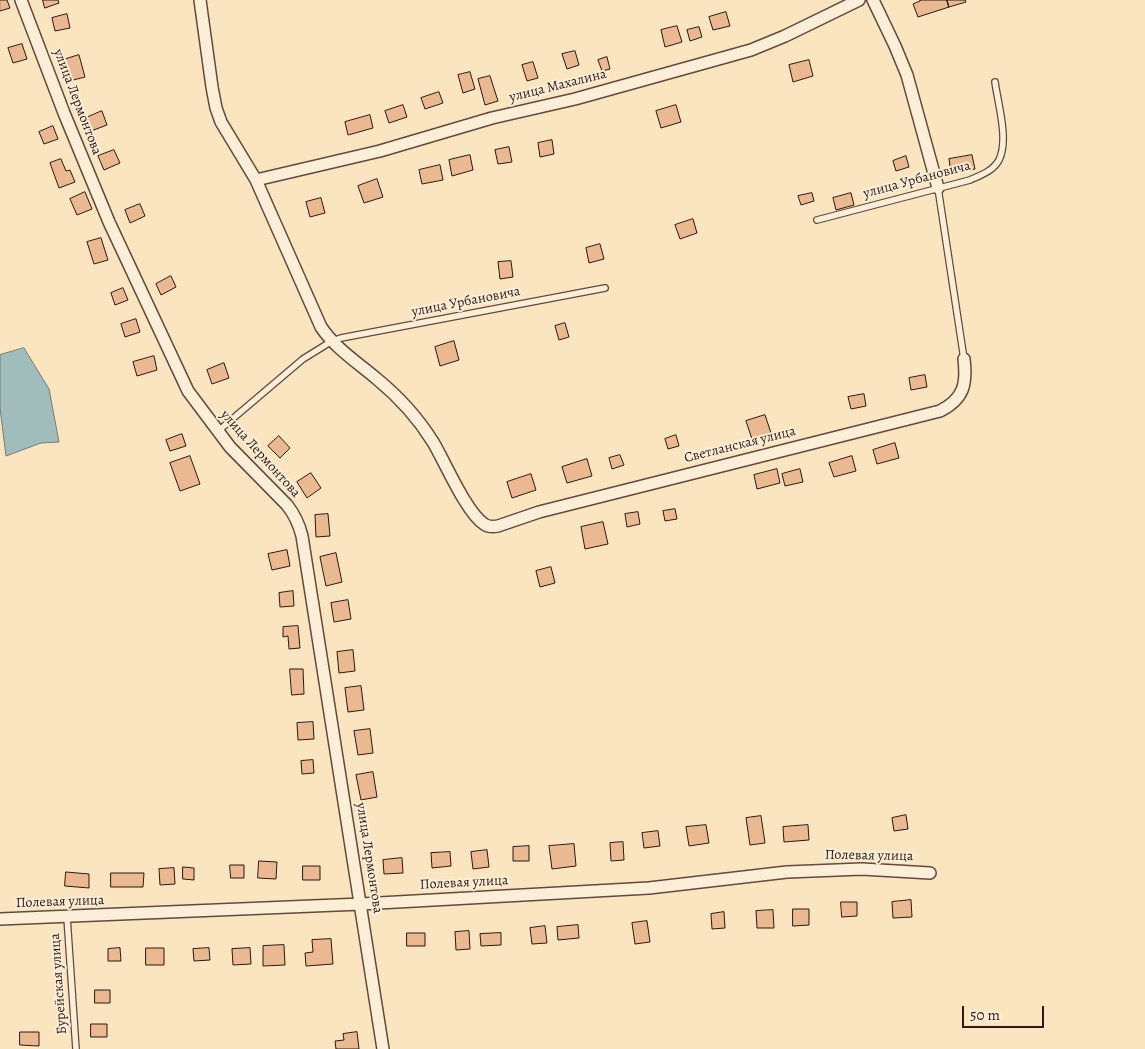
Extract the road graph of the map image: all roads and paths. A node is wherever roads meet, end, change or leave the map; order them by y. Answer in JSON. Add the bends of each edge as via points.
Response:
{"nodes":[{"id":1,"x":21,"y":0,"type":"edge"},
{"id":2,"x":200,"y":0,"type":"edge"},
{"id":3,"x":859,"y":0,"type":"edge"},
{"id":4,"x":873,"y":0,"type":"edge"},
{"id":5,"x":995,"y":82,"type":"dead end"},
{"id":6,"x":256,"y":180,"type":"junction"},
{"id":7,"x":938,"y":188,"type":"junction"},
{"id":8,"x":817,"y":220,"type":"dead end"},
{"id":9,"x":605,"y":288,"type":"dead end"},
{"id":10,"x":332,"y":341,"type":"junction"},
{"id":11,"x":964,"y":359,"type":"joint"},
{"id":12,"x":218,"y":432,"type":"junction"},
{"id":13,"x":930,"y":872,"type":"dead end"},
{"id":14,"x":361,"y":904,"type":"junction"},
{"id":15,"x":67,"y":917,"type":"junction"},
{"id":16,"x":0,"y":919,"type":"edge"},
{"id":17,"x":76,"y":1049,"type":"edge"},
{"id":18,"x":383,"y":1049,"type":"edge"}],
"edges":[{"from":1,"to":12,"type":"street","name":"улица Лермонтова","via":[[64,114],[120,246],[188,391]]},
{"from":2,"to":6,"type":"street","via":[[216,108],[228,136]]},
{"from":3,"to":6,"type":"street","name":"улица Махалина","via":[[752,50],[575,99],[492,118],[380,151]]},
{"from":4,"to":7,"type":"street","via":[[907,75]]},
{"from":5,"to":7,"type":"lane","name":"улица Урбановича","via":[[1004,143],[999,160],[985,174]]},
{"from":6,"to":10,"type":"street","via":[[321,326]]},
{"from":7,"to":8,"type":"lane","name":"улица Урбановича"},
{"from":7,"to":11,"type":"lane"},
{"from":9,"to":10,"type":"lane","name":"улица Урбановича"},
{"from":10,"to":11,"type":"street","name":"Светланская улица","via":[[387,387],[417,418],[471,509],[479,520],[492,527],[539,512],[940,411],[960,396],[964,384]]},
{"from":10,"to":12,"type":"lane","name":"улица Урбановича","via":[[303,359]]},
{"from":12,"to":14,"type":"street","name":"улица Лермонтова","via":[[287,504],[299,525]]},
{"from":13,"to":14,"type":"street","name":"Полевая улица","via":[[862,869],[787,872],[649,888]]},
{"from":14,"to":15,"type":"street","name":"Полевая улица"},
{"from":14,"to":18,"type":"street","name":"улица Лермонтова"},
{"from":15,"to":16,"type":"street","name":"Полевая улица"},
{"from":15,"to":17,"type":"lane","name":"Бурейская улица"}]}
